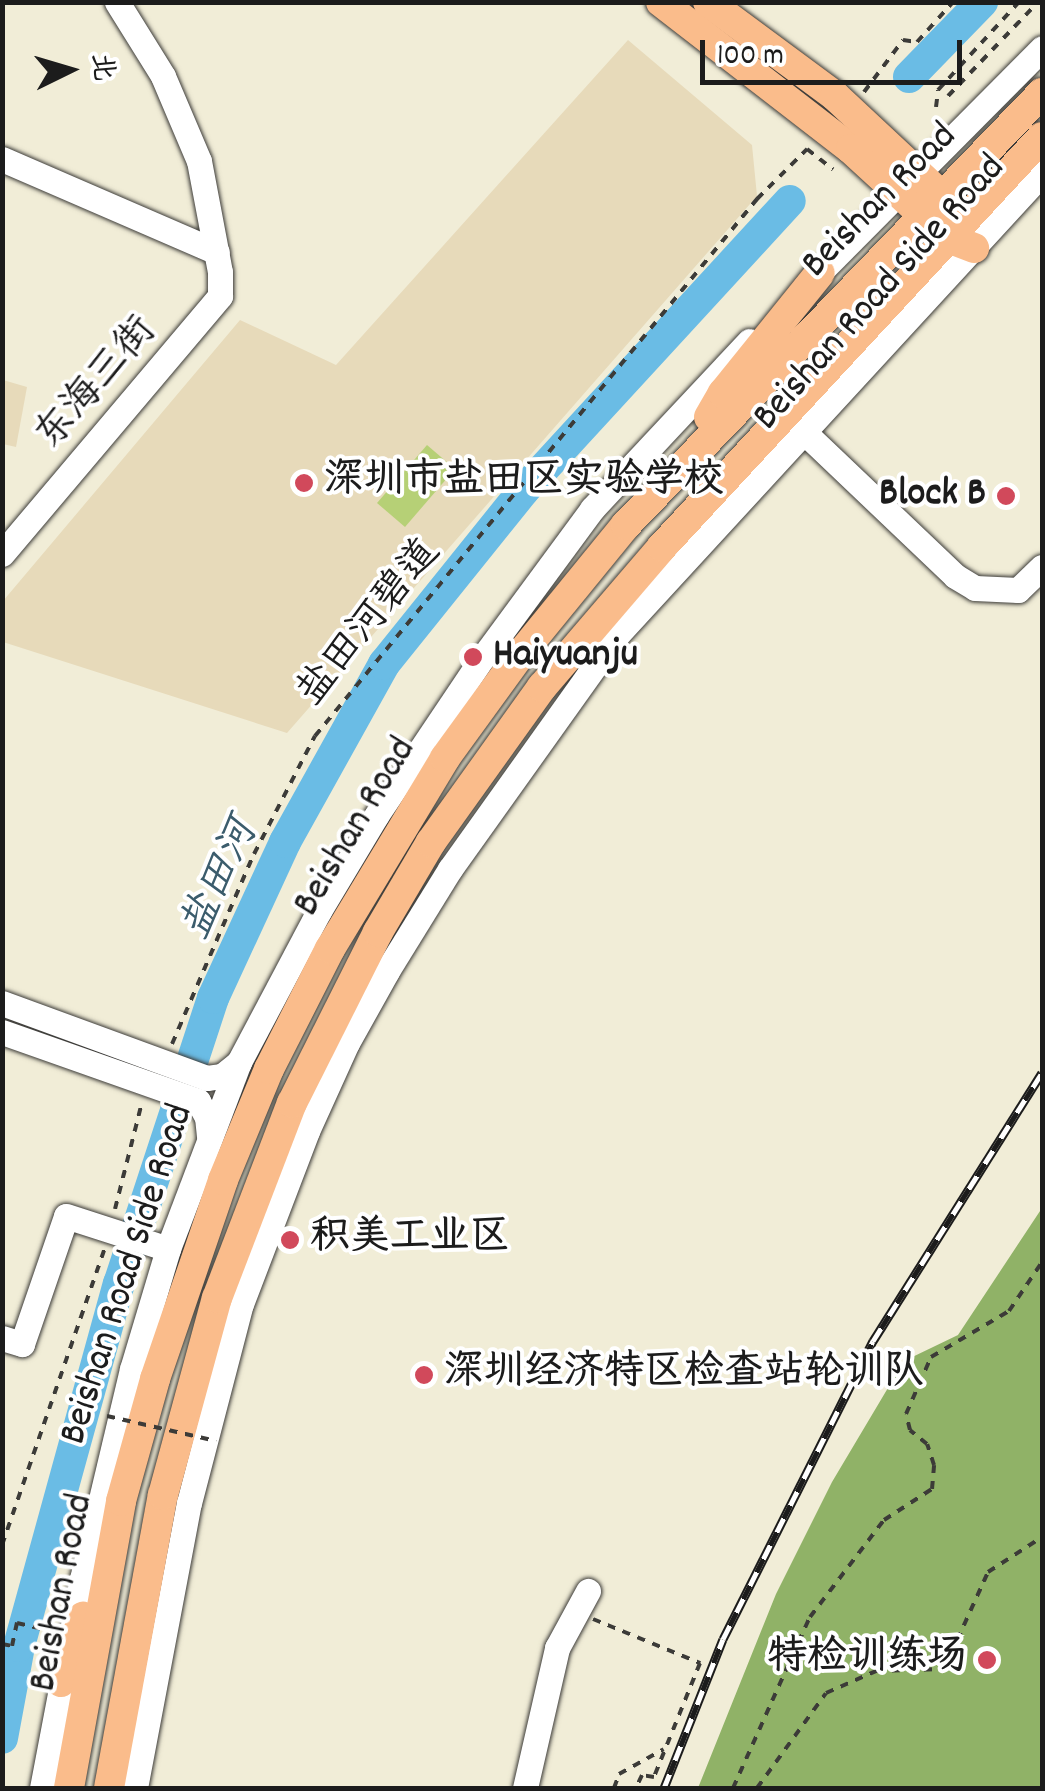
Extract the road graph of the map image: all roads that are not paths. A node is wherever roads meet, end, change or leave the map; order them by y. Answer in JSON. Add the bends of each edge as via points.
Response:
{"nodes":[{"id":1,"x":117,"y":2,"type":"edge"},
{"id":2,"x":661,"y":2,"type":"edge"},
{"id":3,"x":708,"y":2,"type":"edge"},
{"id":4,"x":1042,"y":48,"type":"edge"},
{"id":5,"x":1042,"y":93,"type":"edge"},
{"id":6,"x":1042,"y":137,"type":"edge"},
{"id":7,"x":2,"y":159,"type":"edge"},
{"id":8,"x":1042,"y":173,"type":"edge"},
{"id":9,"x":908,"y":181,"type":"junction"},
{"id":10,"x":933,"y":206,"type":"junction"},
{"id":11,"x":963,"y":235,"type":"junction"},
{"id":12,"x":216,"y":252,"type":"junction"},
{"id":13,"x":820,"y":273,"type":"junction"},
{"id":14,"x":805,"y":433,"type":"junction"},
{"id":15,"x":677,"y":472,"type":"junction"},
{"id":16,"x":2,"y":554,"type":"edge"},
{"id":17,"x":1042,"y":568,"type":"edge"},
{"id":18,"x":608,"y":629,"type":"junction"},
{"id":19,"x":2,"y":1003,"type":"edge"},
{"id":20,"x":2,"y":1032,"type":"edge"},
{"id":21,"x":239,"y":1062,"type":"junction"},
{"id":22,"x":158,"y":1063,"type":"junction"},
{"id":23,"x":203,"y":1090,"type":"junction"},
{"id":24,"x":292,"y":1103,"type":"junction"},
{"id":25,"x":307,"y":1132,"type":"junction"},
{"id":26,"x":209,"y":1137,"type":"junction"},
{"id":27,"x":160,"y":1246,"type":"junction"},
{"id":28,"x":2,"y":1338,"type":"edge"},
{"id":29,"x":122,"y":1500,"type":"junction"},
{"id":30,"x":582,"y":1601,"type":"road end"},
{"id":31,"x":61,"y":1682,"type":"junction"},
{"id":32,"x":42,"y":1788,"type":"edge"},
{"id":33,"x":69,"y":1788,"type":"edge"},
{"id":34,"x":109,"y":1788,"type":"edge"},
{"id":35,"x":135,"y":1788,"type":"edge"},
{"id":36,"x":524,"y":1788,"type":"edge"}],
"edges":[{"from":1,"to":12,"type":"street","via":[[181,113],[199,161]]},
{"from":2,"to":9,"type":"main road","via":[[852,149]]},
{"from":3,"to":9,"type":"main road","via":[[835,96]]},
{"from":4,"to":9,"type":"street","name":"Beishan Road Side Road"},
{"from":5,"to":10,"type":"main road","name":"Beishan Road"},
{"from":6,"to":11,"type":"main road","name":"Beishan Road"},
{"from":7,"to":12,"type":"street"},
{"from":8,"to":11,"type":"street","name":"Beishan Road Side Road"},
{"from":9,"to":10,"type":"main road"},
{"from":9,"to":13,"type":"street","name":"Beishan Road Side Road"},
{"from":10,"to":11,"type":"main road"},
{"from":10,"to":15,"type":"main road","name":"Beishan Road"},
{"from":11,"to":14,"type":"street","name":"Beishan Road Side Road","via":[[902,322]]},
{"from":11,"to":18,"type":"main road","name":"Beishan Road"},
{"from":12,"to":16,"type":"street","name":"东海三街","via":[[220,296],[212,311]]},
{"from":13,"to":15,"type":"main road","via":[[723,393]]},
{"from":13,"to":21,"type":"street","name":"Beishan Road Side Road","via":[[606,495],[531,589],[376,816]]},
{"from":14,"to":17,"type":"street","via":[[975,588],[1018,590]]},
{"from":14,"to":18,"type":"street","name":"Beishan Road Side Road"},
{"from":15,"to":29,"type":"main road","name":"Beishan Road","via":[[626,524],[445,758],[322,964],[222,1180],[177,1306]]},
{"from":18,"to":24,"type":"main road","name":"Beishan Road","via":[[542,687],[431,842]]},
{"from":18,"to":25,"type":"street","name":"Beishan Road Side Road","via":[[450,869],[347,1043]]},
{"from":19,"to":22,"type":"street"},
{"from":20,"to":22,"type":"street"},
{"from":21,"to":23,"type":"street"},
{"from":21,"to":26,"type":"street","name":"Beishan Road Side Road"},
{"from":22,"to":23,"type":"street"},
{"from":23,"to":26,"type":"street"},
{"from":24,"to":25,"type":"street"},
{"from":24,"to":34,"type":"main road","name":"Beishan Road","via":[[217,1298],[188,1398],[136,1620]]},
{"from":25,"to":35,"type":"street","name":"Beishan Road Side Road","via":[[241,1304],[214,1402]]},
{"from":26,"to":27,"type":"street","name":"Beishan Road Side Road"},
{"from":27,"to":28,"type":"street","via":[[66,1216],[22,1344]]},
{"from":27,"to":31,"type":"street","name":"Beishan Road Side Road"},
{"from":29,"to":31,"type":"main road"},
{"from":29,"to":33,"type":"main road","name":"Beishan Road"},
{"from":30,"to":36,"type":"street","via":[[557,1648]]},
{"from":31,"to":32,"type":"street","name":"Beishan Road Side Road"}]}
